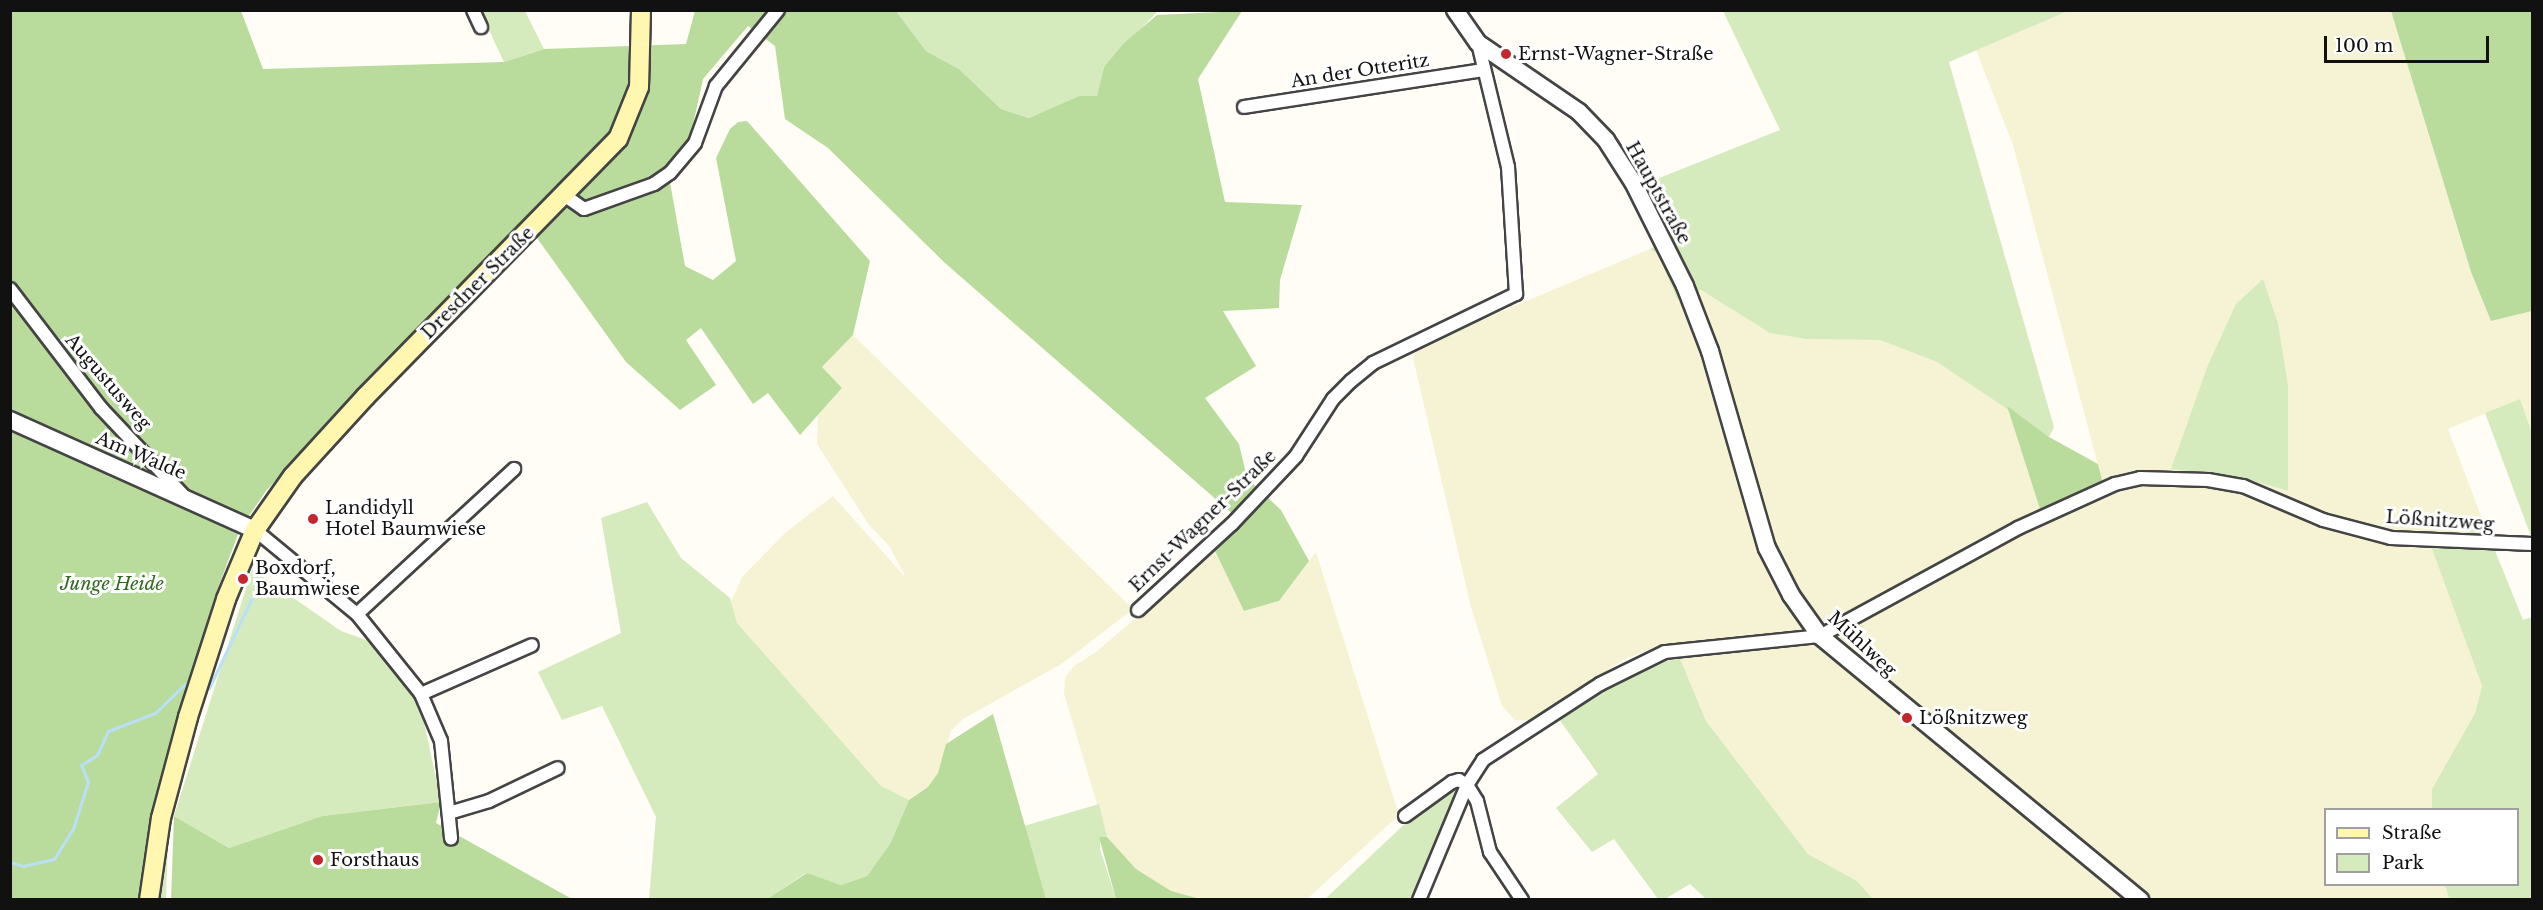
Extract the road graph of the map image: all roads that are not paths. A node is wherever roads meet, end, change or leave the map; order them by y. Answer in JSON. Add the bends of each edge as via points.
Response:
{"nodes":[{"id":1,"x":473,"y":10,"type":"edge"},
{"id":2,"x":641,"y":10,"type":"edge"},
{"id":3,"x":778,"y":10,"type":"edge"},
{"id":4,"x":1455,"y":10,"type":"edge"},
{"id":5,"x":481,"y":27,"type":"dead end"},
{"id":6,"x":1478,"y":43,"type":"junction"},
{"id":7,"x":1482,"y":70,"type":"junction"},
{"id":8,"x":1244,"y":107,"type":"dead end"},
{"id":9,"x":564,"y":195,"type":"junction"},
{"id":10,"x":1685,"y":285,"type":"joint"},
{"id":11,"x":10,"y":289,"type":"edge"},
{"id":12,"x":10,"y":420,"type":"edge"},
{"id":13,"x":514,"y":469,"type":"dead end"},
{"id":14,"x":183,"y":495,"type":"junction"},
{"id":15,"x":255,"y":530,"type":"junction"},
{"id":16,"x":2532,"y":544,"type":"edge"},
{"id":17,"x":1138,"y":610,"type":"dead end"},
{"id":18,"x":357,"y":614,"type":"junction"},
{"id":19,"x":1820,"y":636,"type":"junction"},
{"id":20,"x":532,"y":645,"type":"dead end"},
{"id":21,"x":421,"y":694,"type":"junction"},
{"id":22,"x":558,"y":768,"type":"dead end"},
{"id":23,"x":1467,"y":785,"type":"junction"},
{"id":24,"x":449,"y":813,"type":"junction"},
{"id":25,"x":1405,"y":816,"type":"dead end"},
{"id":26,"x":451,"y":838,"type":"dead end"},
{"id":27,"x":149,"y":900,"type":"edge"},
{"id":28,"x":1419,"y":900,"type":"edge"},
{"id":29,"x":1522,"y":900,"type":"edge"},
{"id":30,"x":2140,"y":900,"type":"edge"}],
"edges":[{"from":1,"to":5,"type":"street"},
{"from":2,"to":9,"type":"main road","name":"Dresdner Straße","via":[[641,66],[632,108],[618,140]]},
{"from":3,"to":9,"type":"street","via":[[716,86],[695,143],[670,173],[654,184],[584,209]]},
{"from":4,"to":6,"type":"street","name":"Hauptstraße"},
{"from":6,"to":7,"type":"street","name":"Ernst-Wagner-Straße"},
{"from":6,"to":10,"type":"street","name":"Hauptstraße","via":[[1579,112],[1606,140],[1633,182]]},
{"from":7,"to":8,"type":"street","name":"An der Otteritz"},
{"from":7,"to":17,"type":"street","name":"Ernst-Wagner-Straße","via":[[1501,127],[1508,167],[1516,294],[1381,358],[1351,381],[1333,399],[1296,456],[1232,524]]},
{"from":9,"to":15,"type":"main road","name":"Dresdner Straße","via":[[321,446]]},
{"from":10,"to":19,"type":"street","name":"Mühlweg","via":[[1710,351],[1767,548],[1791,595]]},
{"from":11,"to":14,"type":"street","name":"Augustusweg","via":[[101,408]]},
{"from":12,"to":14,"type":"street","name":"Am Walde"},
{"from":13,"to":18,"type":"street"},
{"from":14,"to":15,"type":"street","name":"Am Walde"},
{"from":15,"to":18,"type":"street"},
{"from":15,"to":27,"type":"main road","name":"Dresdner Straße","via":[[226,599],[188,717],[161,818]]},
{"from":16,"to":19,"type":"street","name":"Lößnitzweg","via":[[2391,538],[2323,520],[2243,486],[2185,478],[2140,478],[2085,496],[2018,528]]},
{"from":18,"to":21,"type":"street"},
{"from":19,"to":23,"type":"street","name":"Lößnitzweg","via":[[1665,652],[1600,684],[1515,737],[1483,760]]},
{"from":19,"to":30,"type":"street","name":"Mühlweg"},
{"from":20,"to":21,"type":"street"},
{"from":21,"to":24,"type":"street","via":[[441,741]]},
{"from":22,"to":24,"type":"street","via":[[489,801]]},
{"from":23,"to":25,"type":"street","via":[[1460,780],[1452,782]]},
{"from":23,"to":28,"type":"street","name":"Lößnitzweg"},
{"from":23,"to":29,"type":"street","via":[[1477,801],[1490,852]]},
{"from":24,"to":26,"type":"street"}]}
